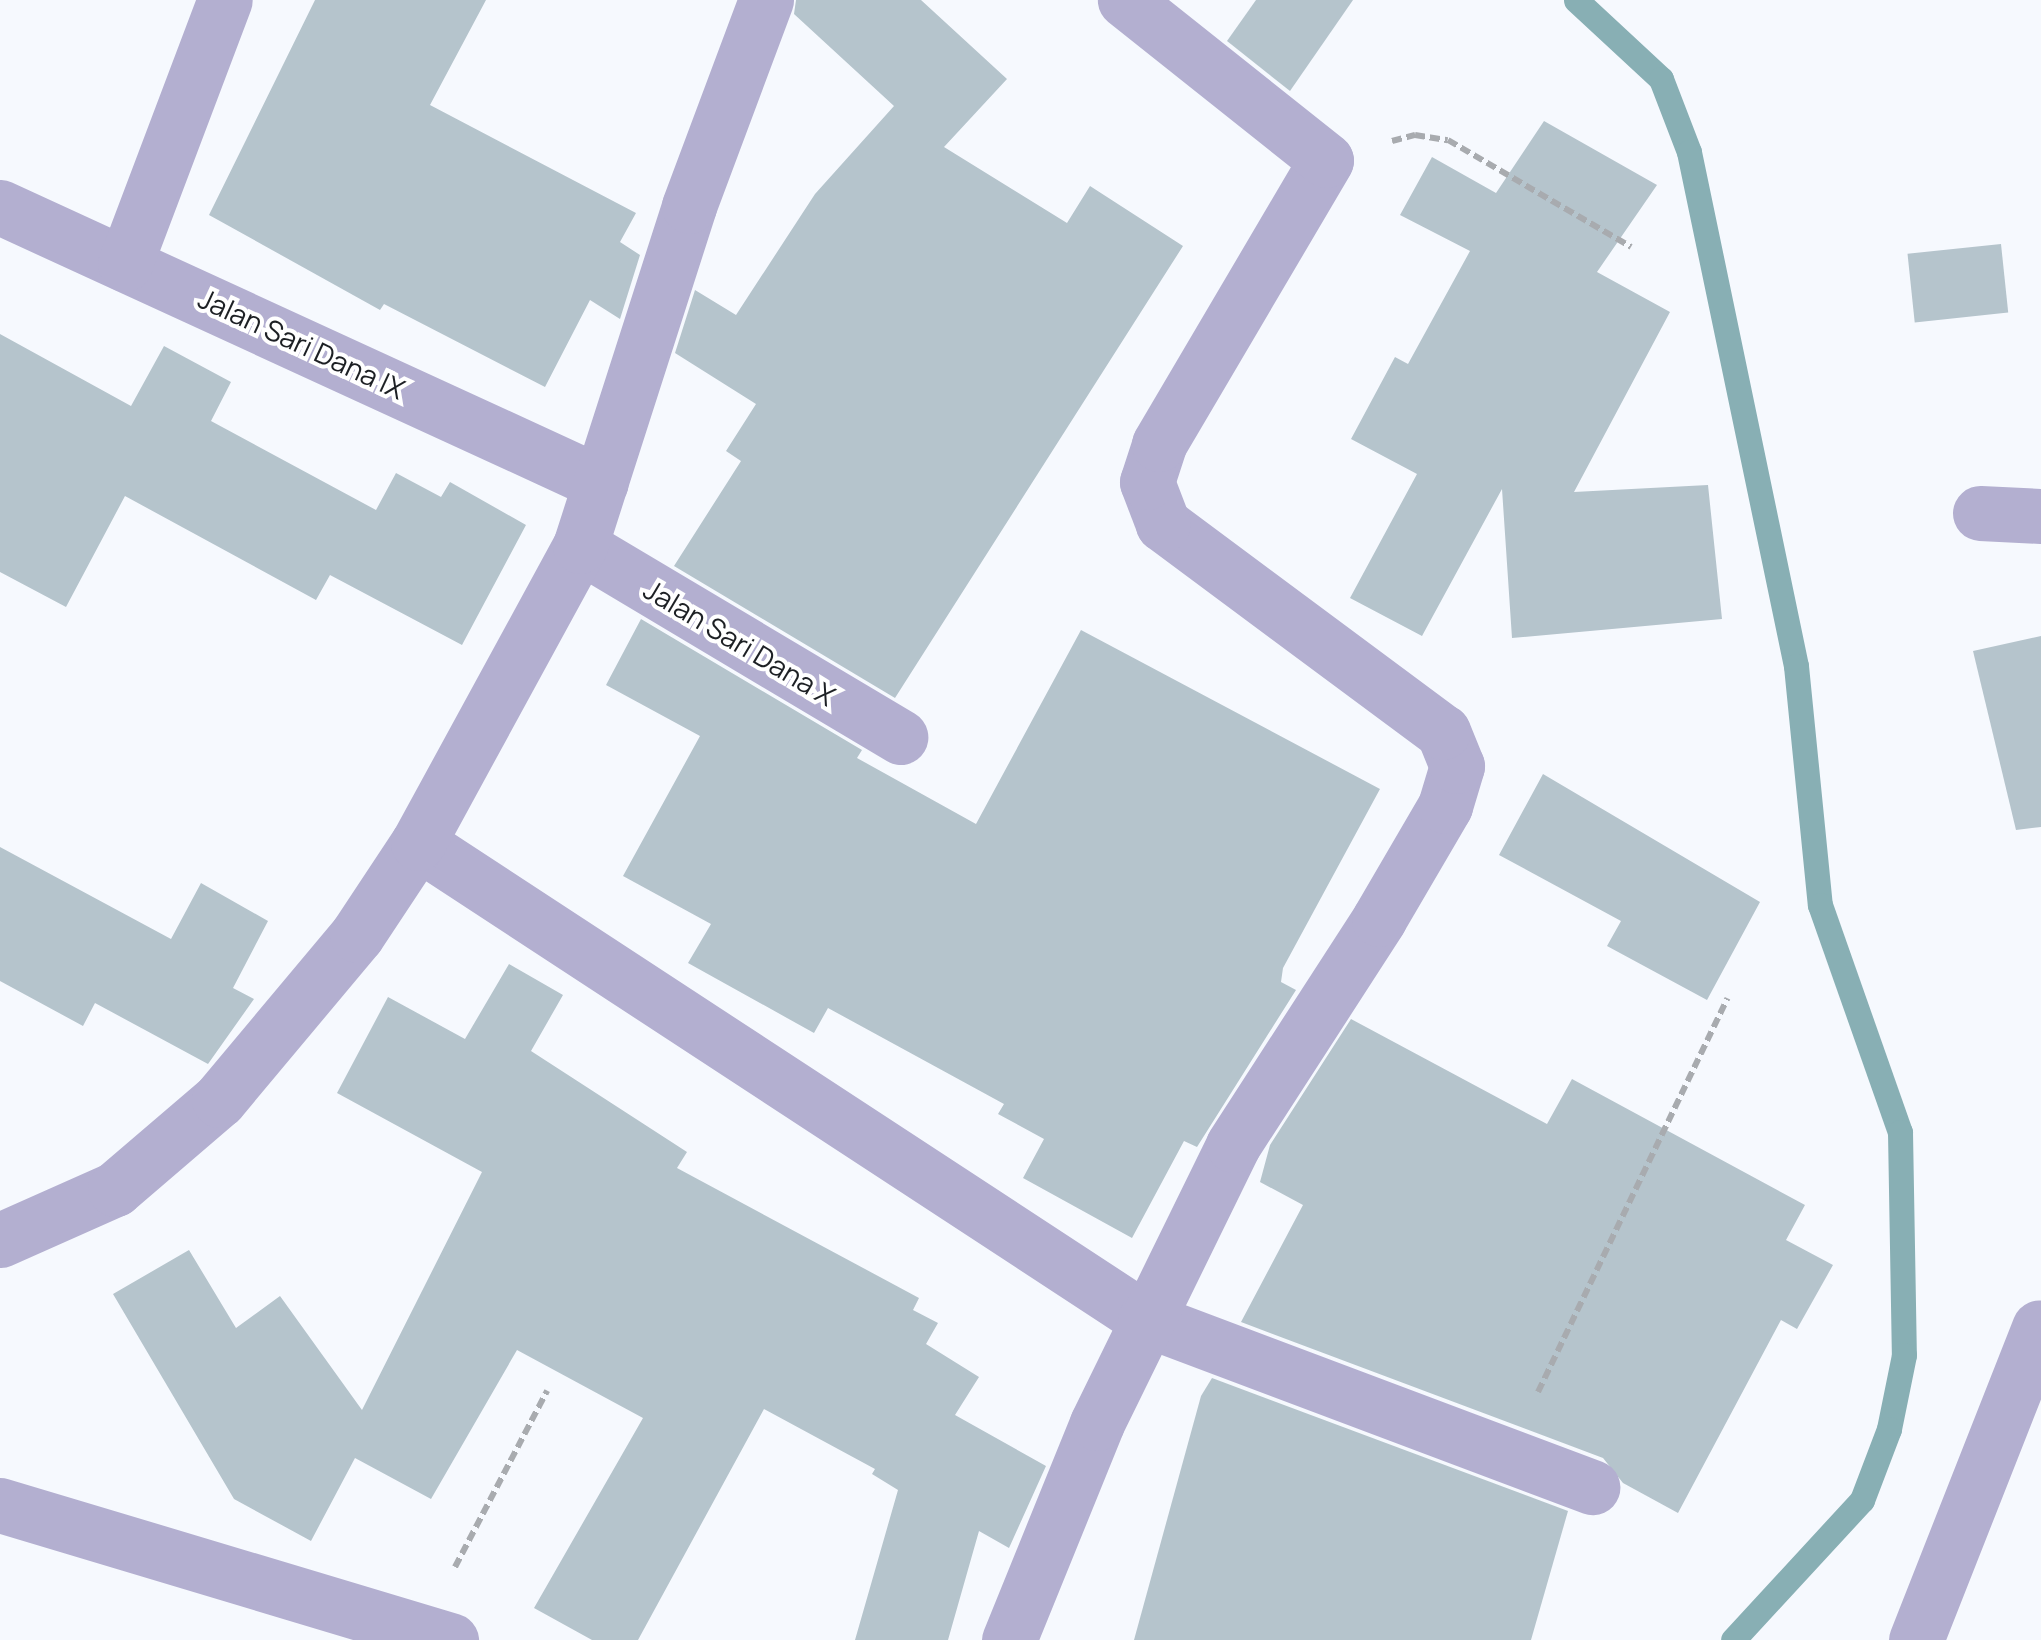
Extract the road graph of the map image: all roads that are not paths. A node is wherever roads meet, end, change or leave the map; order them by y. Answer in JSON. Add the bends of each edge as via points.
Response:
{"nodes":[{"id":1,"x":224,"y":0,"type":"edge"},
{"id":2,"x":766,"y":0,"type":"edge"},
{"id":3,"x":1125,"y":0,"type":"edge"},
{"id":4,"x":0,"y":207,"type":"edge"},
{"id":5,"x":126,"y":264,"type":"junction"},
{"id":6,"x":602,"y":483,"type":"junction"},
{"id":7,"x":1980,"y":512,"type":"dead end"},
{"id":8,"x":2041,"y":516,"type":"edge"},
{"id":9,"x":580,"y":546,"type":"junction"},
{"id":10,"x":900,"y":737,"type":"dead end"},
{"id":11,"x":418,"y":843,"type":"junction"},
{"id":12,"x":0,"y":1240,"type":"edge"},
{"id":13,"x":1145,"y":1318,"type":"junction"},
{"id":14,"x":2039,"y":1327,"type":"edge"},
{"id":15,"x":1592,"y":1487,"type":"dead end"},
{"id":16,"x":0,"y":1505,"type":"edge"},
{"id":17,"x":436,"y":1635,"type":"edge"},
{"id":18,"x":1923,"y":1638,"type":"edge"},
{"id":19,"x":1008,"y":1640,"type":"edge"}],
"edges":[{"from":1,"to":5,"type":"street"},
{"from":2,"to":6,"type":"street","via":[[688,206]]},
{"from":3,"to":13,"type":"street","via":[[1326,160],[1159,444],[1147,482],[1163,524],[1442,732],[1456,766],[1444,806],[1233,1145]]},
{"from":4,"to":5,"type":"street","name":"Jalan Sari Dana IX"},
{"from":5,"to":6,"type":"street","name":"Jalan Sari Dana IX"},
{"from":6,"to":9,"type":"street"},
{"from":7,"to":8,"type":"street"},
{"from":9,"to":10,"type":"street","name":"Jalan Sari Dana X"},
{"from":9,"to":11,"type":"street"},
{"from":11,"to":12,"type":"street","via":[[358,935],[219,1100],[116,1188]]},
{"from":11,"to":13,"type":"street"},
{"from":13,"to":15,"type":"street"},
{"from":13,"to":19,"type":"street"},
{"from":14,"to":18,"type":"street"},
{"from":16,"to":17,"type":"street"}]}
